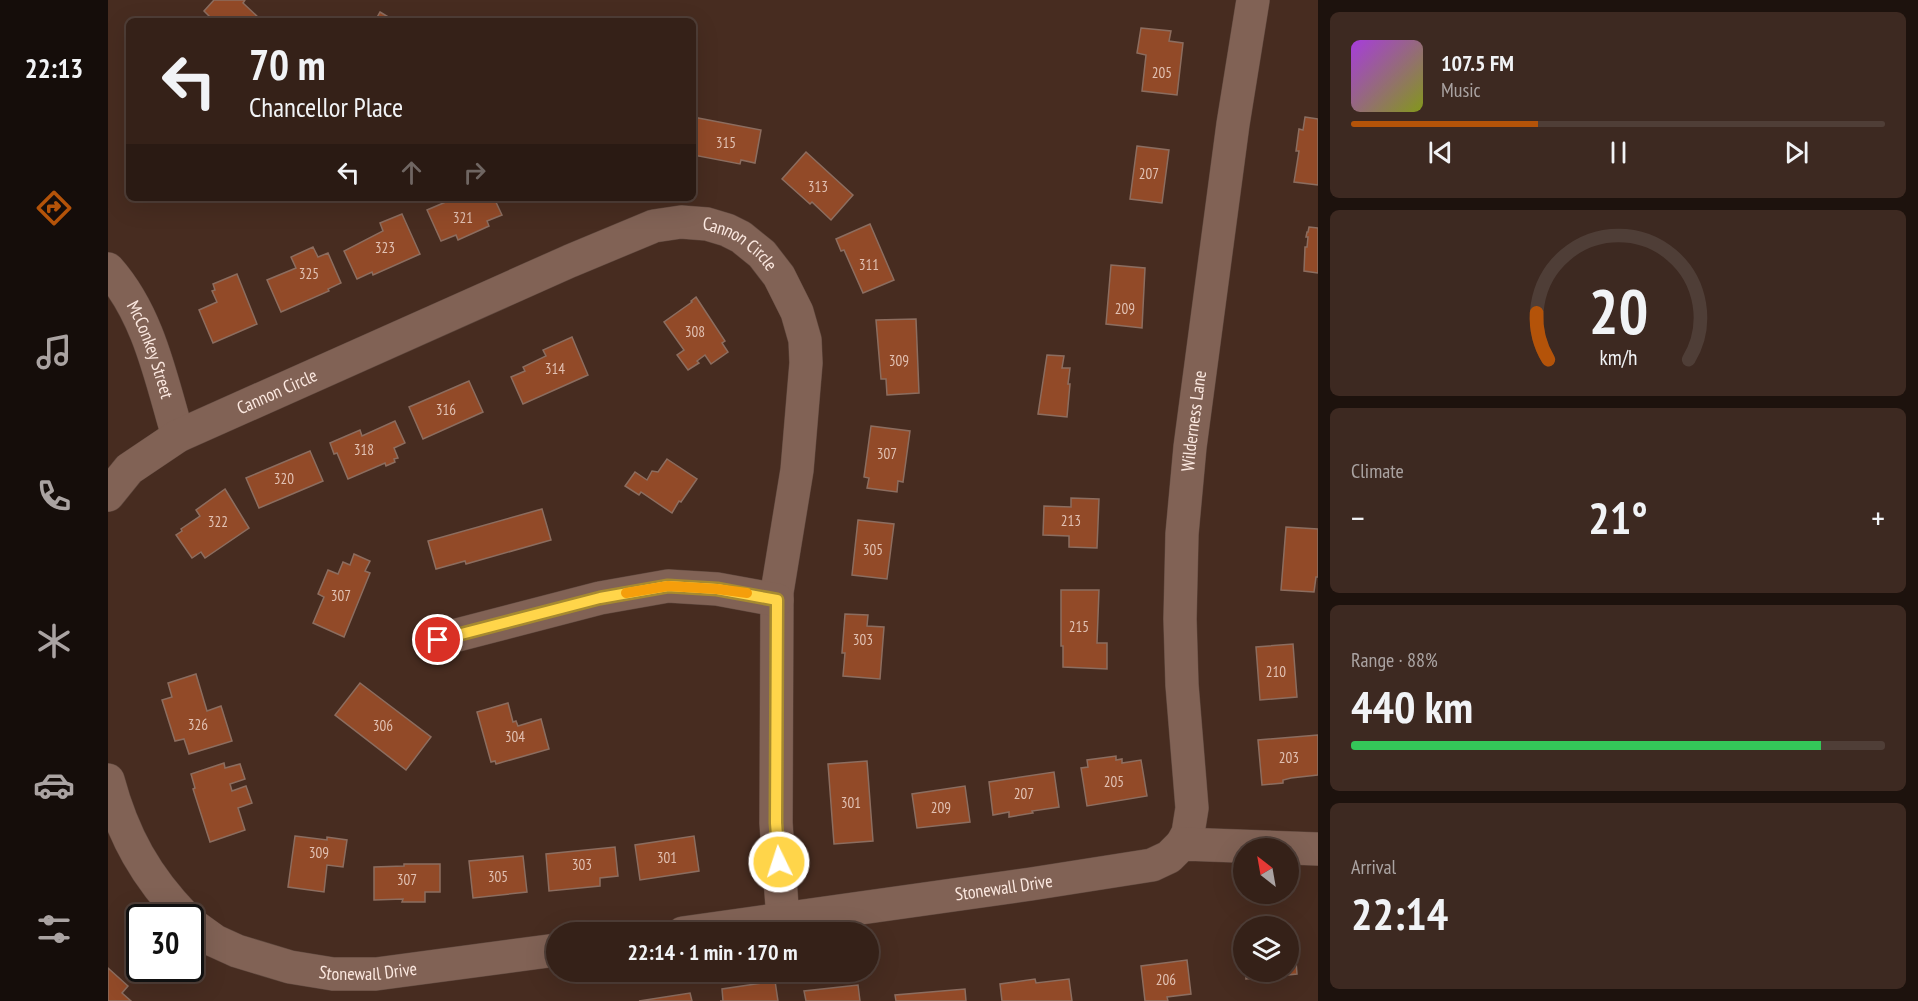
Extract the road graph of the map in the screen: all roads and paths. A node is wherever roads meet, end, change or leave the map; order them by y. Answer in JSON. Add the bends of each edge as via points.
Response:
{"nodes":[{"id":1,"x":1253,"y":0,"type":"edge"},
{"id":2,"x":108,"y":269,"type":"edge"},
{"id":3,"x":178,"y":436,"type":"junction"},
{"id":4,"x":108,"y":495,"type":"edge"},
{"id":5,"x":777,"y":600,"type":"junction"},
{"id":6,"x":438,"y":640,"type":"dead end"},
{"id":7,"x":108,"y":780,"type":"edge"},
{"id":8,"x":1182,"y":844,"type":"junction"},
{"id":9,"x":1318,"y":849,"type":"edge"},
{"id":10,"x":173,"y":904,"type":"edge"},
{"id":11,"x":783,"y":920,"type":"junction"},
{"id":12,"x":768,"y":922,"type":"edge"},
{"id":13,"x":204,"y":933,"type":"edge"},
{"id":14,"x":546,"y":951,"type":"edge"}],
"edges":[{"from":1,"to":8,"type":"street","name":"Wilderness Lane","via":[[1233,124],[1183,523],[1182,685],[1192,808]]},
{"from":2,"to":3,"type":"street","name":"McConkey Street","via":[[136,310],[151,345]]},
{"from":3,"to":4,"type":"street","name":"Cannon Circle","via":[[129,469]]},
{"from":3,"to":5,"type":"street","name":"Cannon Circle","via":[[654,226],[707,224],[741,237],[762,254],[779,276],[797,312],[805,340],[797,470]]},
{"from":5,"to":6,"type":"street","via":[[717,589],[668,586],[600,598]]},
{"from":5,"to":11,"type":"street","name":"Cannon Circle","via":[[776,823]]},
{"from":7,"to":10,"type":"street","via":[[122,825],[141,861]]},
{"from":8,"to":9,"type":"street"},
{"from":8,"to":11,"type":"street","name":"Stonewall Drive","via":[[1152,865]]},
{"from":11,"to":12,"type":"street","name":"Stonewall Drive"},
{"from":13,"to":14,"type":"street","name":"Stonewall Drive","via":[[237,951],[290,967],[333,974],[376,974]]}]}
